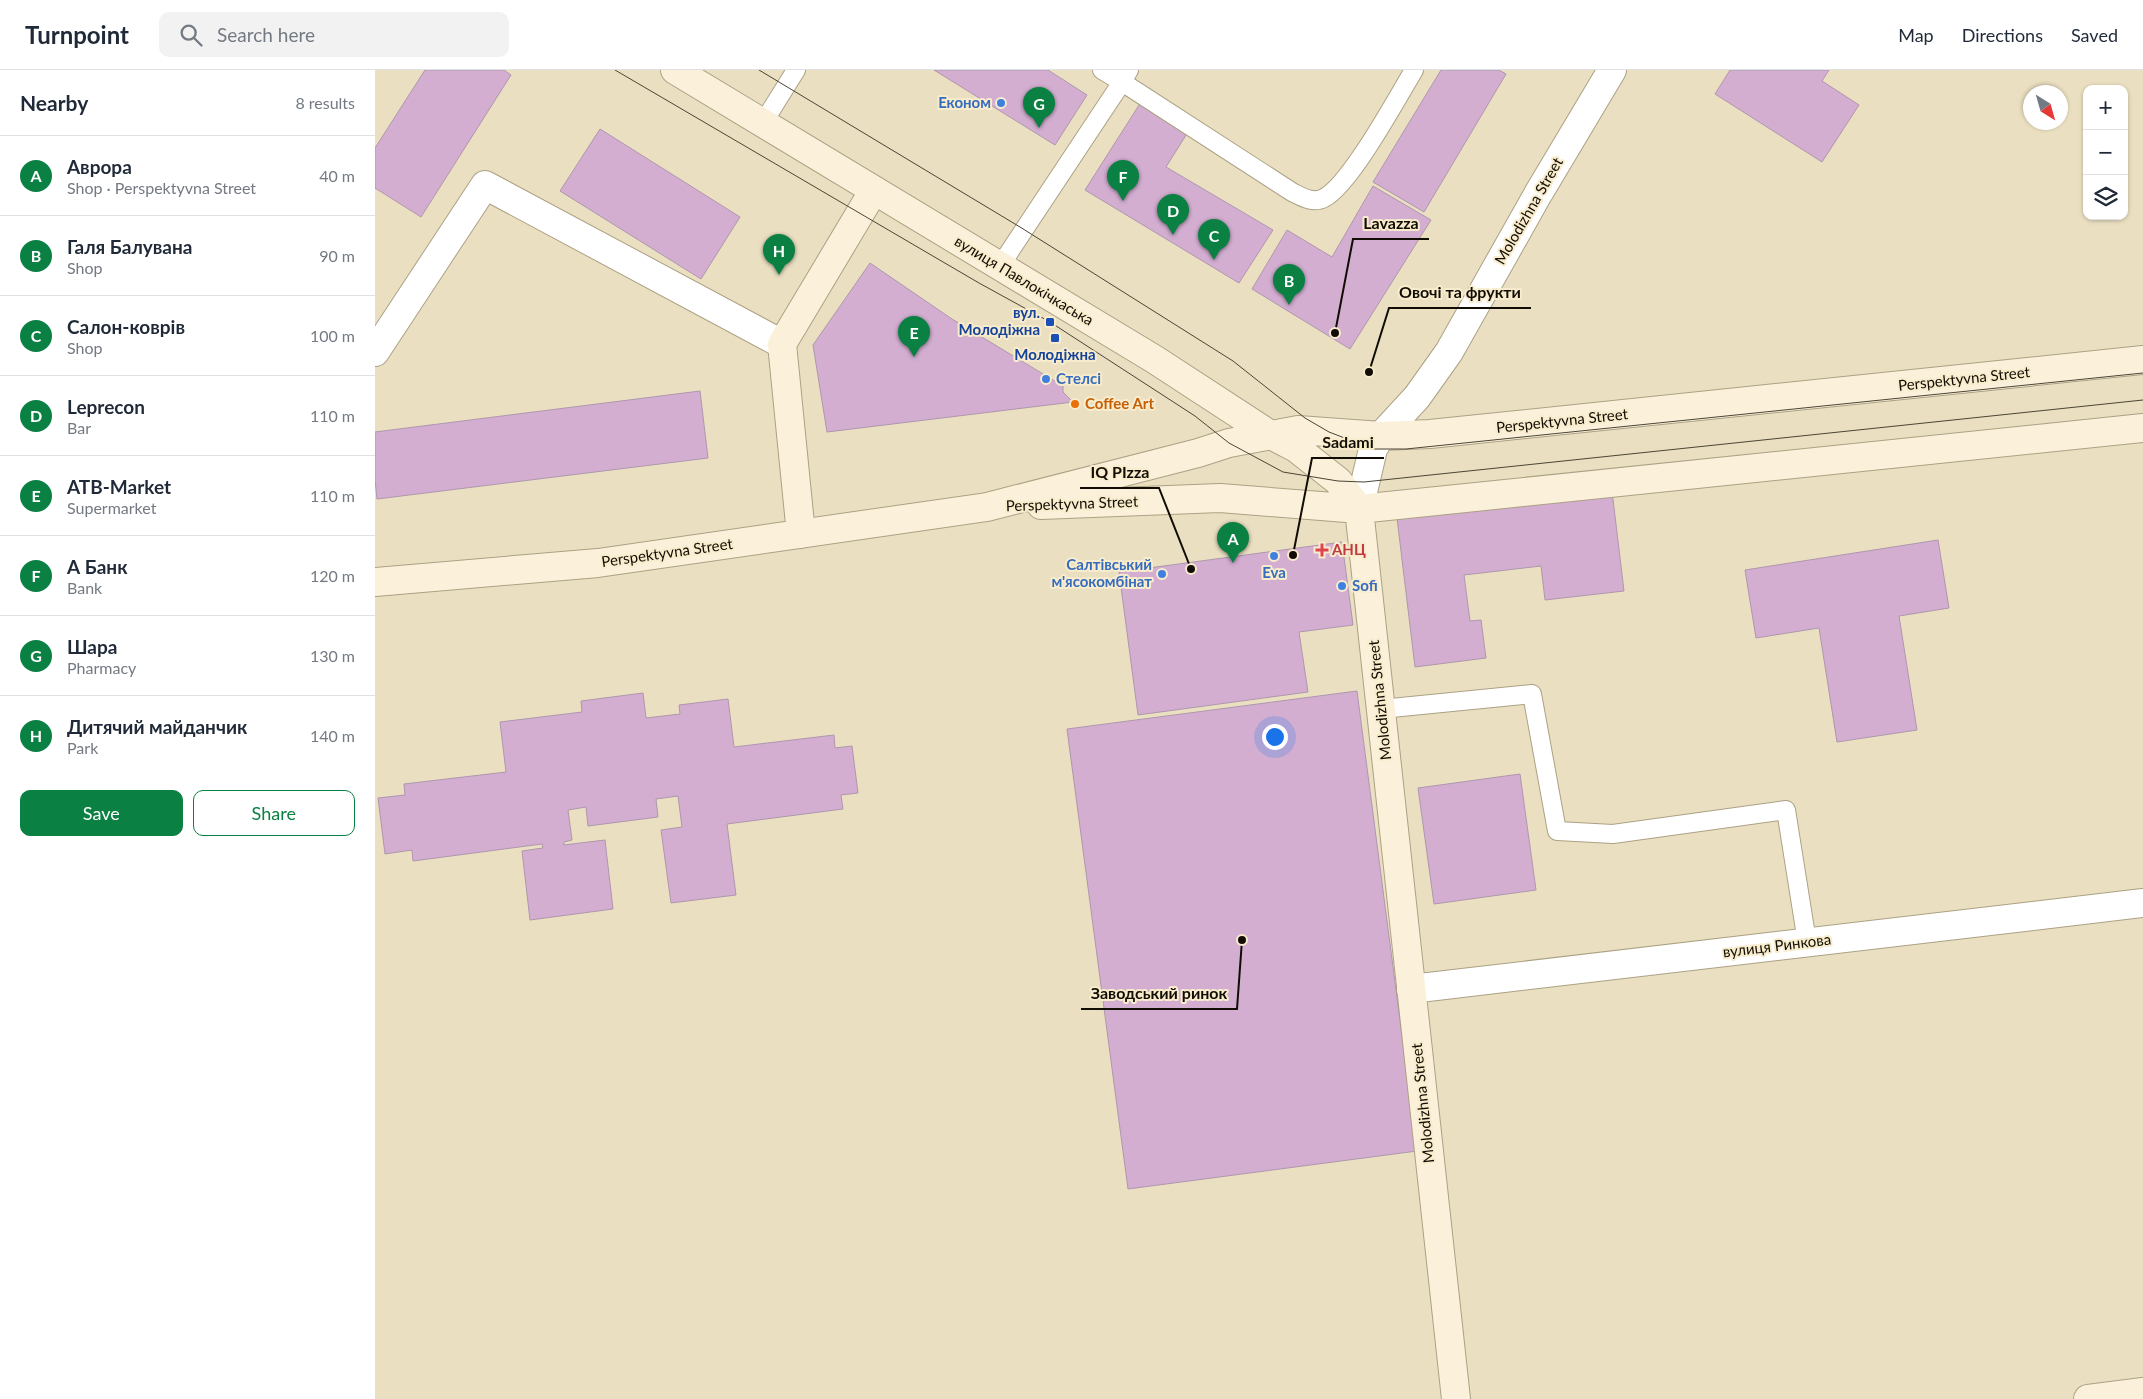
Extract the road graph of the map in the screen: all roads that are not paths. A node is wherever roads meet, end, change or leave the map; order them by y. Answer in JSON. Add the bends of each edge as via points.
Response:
{"nodes":[{"id":1,"x":675,"y":70,"type":"edge"},
{"id":2,"x":796,"y":70,"type":"edge"},
{"id":3,"x":1101,"y":70,"type":"edge"},
{"id":4,"x":1414,"y":70,"type":"edge"},
{"id":5,"x":1612,"y":70,"type":"edge"},
{"id":6,"x":1126,"y":76,"type":"edge"},
{"id":7,"x":763,"y":123,"type":"junction"},
{"id":8,"x":874,"y":190,"type":"junction"},
{"id":9,"x":1001,"y":266,"type":"junction"},
{"id":10,"x":783,"y":344,"type":"junction"},
{"id":11,"x":375,"y":352,"type":"edge"},
{"id":12,"x":2143,"y":360,"type":"edge"},
{"id":13,"x":2143,"y":428,"type":"edge"},
{"id":14,"x":1269,"y":434,"type":"junction"},
{"id":15,"x":1381,"y":436,"type":"junction"},
{"id":16,"x":987,"y":507,"type":"junction"},
{"id":17,"x":1359,"y":509,"type":"junction"},
{"id":18,"x":801,"y":534,"type":"junction"},
{"id":19,"x":375,"y":582,"type":"edge"},
{"id":20,"x":1381,"y":709,"type":"junction"},
{"id":21,"x":2143,"y":903,"type":"edge"},
{"id":22,"x":1807,"y":942,"type":"junction"},
{"id":23,"x":1411,"y":988,"type":"junction"},
{"id":24,"x":2143,"y":1392,"type":"edge"},
{"id":25,"x":1456,"y":1399,"type":"edge"},
{"id":26,"x":2088,"y":1399,"type":"edge"}],
"edges":[{"from":1,"to":7,"type":"street","name":"вулиця Павлокічкаська"},
{"from":2,"to":7,"type":"lane"},
{"from":3,"to":6,"type":"lane"},
{"from":4,"to":6,"type":"lane","via":[[1343,183],[1323,199],[1312,201],[1292,192]]},
{"from":5,"to":15,"type":"street","name":"Molodizhna Street","via":[[1449,352],[1417,397]]},
{"from":6,"to":9,"type":"lane"},
{"from":7,"to":8,"type":"street","name":"вулиця Павлокічкаська"},
{"from":8,"to":9,"type":"street","name":"вулиця Павлокічкаська"},
{"from":8,"to":10,"type":"street"},
{"from":9,"to":14,"type":"street","name":"вулиця Павлокічкаська"},
{"from":10,"to":11,"type":"street","via":[[485,185]]},
{"from":10,"to":18,"type":"street"},
{"from":12,"to":15,"type":"street","name":"Perspektyvna Street","via":[[1430,434]]},
{"from":13,"to":17,"type":"street","name":"Perspektyvna Street"},
{"from":14,"to":15,"type":"street","name":"Perspektyvna Street","via":[[1298,430]]},
{"from":14,"to":16,"type":"street","name":"Perspektyvna Street"},
{"from":14,"to":17,"type":"street","name":"вулиця Павлокічкаська","via":[[1296,448],[1338,481]]},
{"from":15,"to":17,"type":"street","name":"Molodizhna Street","via":[[1373,449]]},
{"from":16,"to":17,"type":"street","name":"Perspektyvna Street","via":[[1220,498]]},
{"from":16,"to":18,"type":"street","name":"Perspektyvna Street"},
{"from":17,"to":20,"type":"street","name":"Molodizhna Street"},
{"from":18,"to":19,"type":"street","name":"Perspektyvna Street","via":[[598,563]]},
{"from":20,"to":22,"type":"lane","via":[[1532,694],[1557,831],[1613,834],[1786,810]]},
{"from":20,"to":23,"type":"street","name":"Molodizhna Street"},
{"from":21,"to":22,"type":"street","name":"вулиця Ринкова"},
{"from":22,"to":23,"type":"street","name":"вулиця Ринкова"},
{"from":23,"to":25,"type":"street","name":"Molodizhna Street"},
{"from":24,"to":26,"type":"street"}]}
